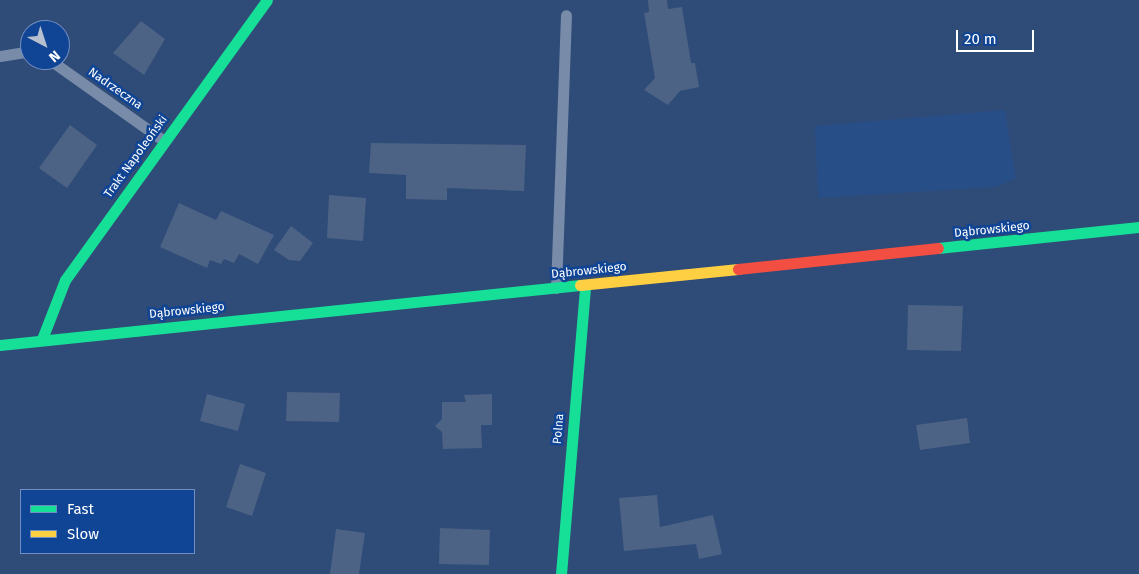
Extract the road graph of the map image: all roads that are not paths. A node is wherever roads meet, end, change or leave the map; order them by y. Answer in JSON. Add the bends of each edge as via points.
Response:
{"nodes":[{"id":1,"x":267,"y":0,"type":"edge"},
{"id":2,"x":566,"y":15,"type":"dead end"},
{"id":3,"x":20,"y":53,"type":"edge"},
{"id":4,"x":0,"y":56,"type":"edge"},
{"id":5,"x":64,"y":70,"type":"edge"},
{"id":6,"x":164,"y":141,"type":"junction"},
{"id":7,"x":1139,"y":227,"type":"edge"},
{"id":8,"x":585,"y":286,"type":"junction"},
{"id":9,"x":556,"y":288,"type":"junction"},
{"id":10,"x":42,"y":339,"type":"junction"},
{"id":11,"x":0,"y":345,"type":"edge"},
{"id":12,"x":561,"y":574,"type":"edge"}],
"edges":[{"from":1,"to":6,"type":"street","name":"Trakt Napoleoński"},
{"from":2,"to":9,"type":"lane"},
{"from":3,"to":4,"type":"lane"},
{"from":5,"to":6,"type":"lane","name":"Nadrzeczna"},
{"from":6,"to":10,"type":"street","name":"Trakt Napoleoński","via":[[65,280]]},
{"from":7,"to":8,"type":"street","name":"Dąbrowskiego"},
{"from":8,"to":9,"type":"street","name":"Dąbrowskiego"},
{"from":8,"to":12,"type":"street","name":"Polna"},
{"from":9,"to":10,"type":"street","name":"Dąbrowskiego"},
{"from":10,"to":11,"type":"street","name":"Dąbrowskiego"}]}
